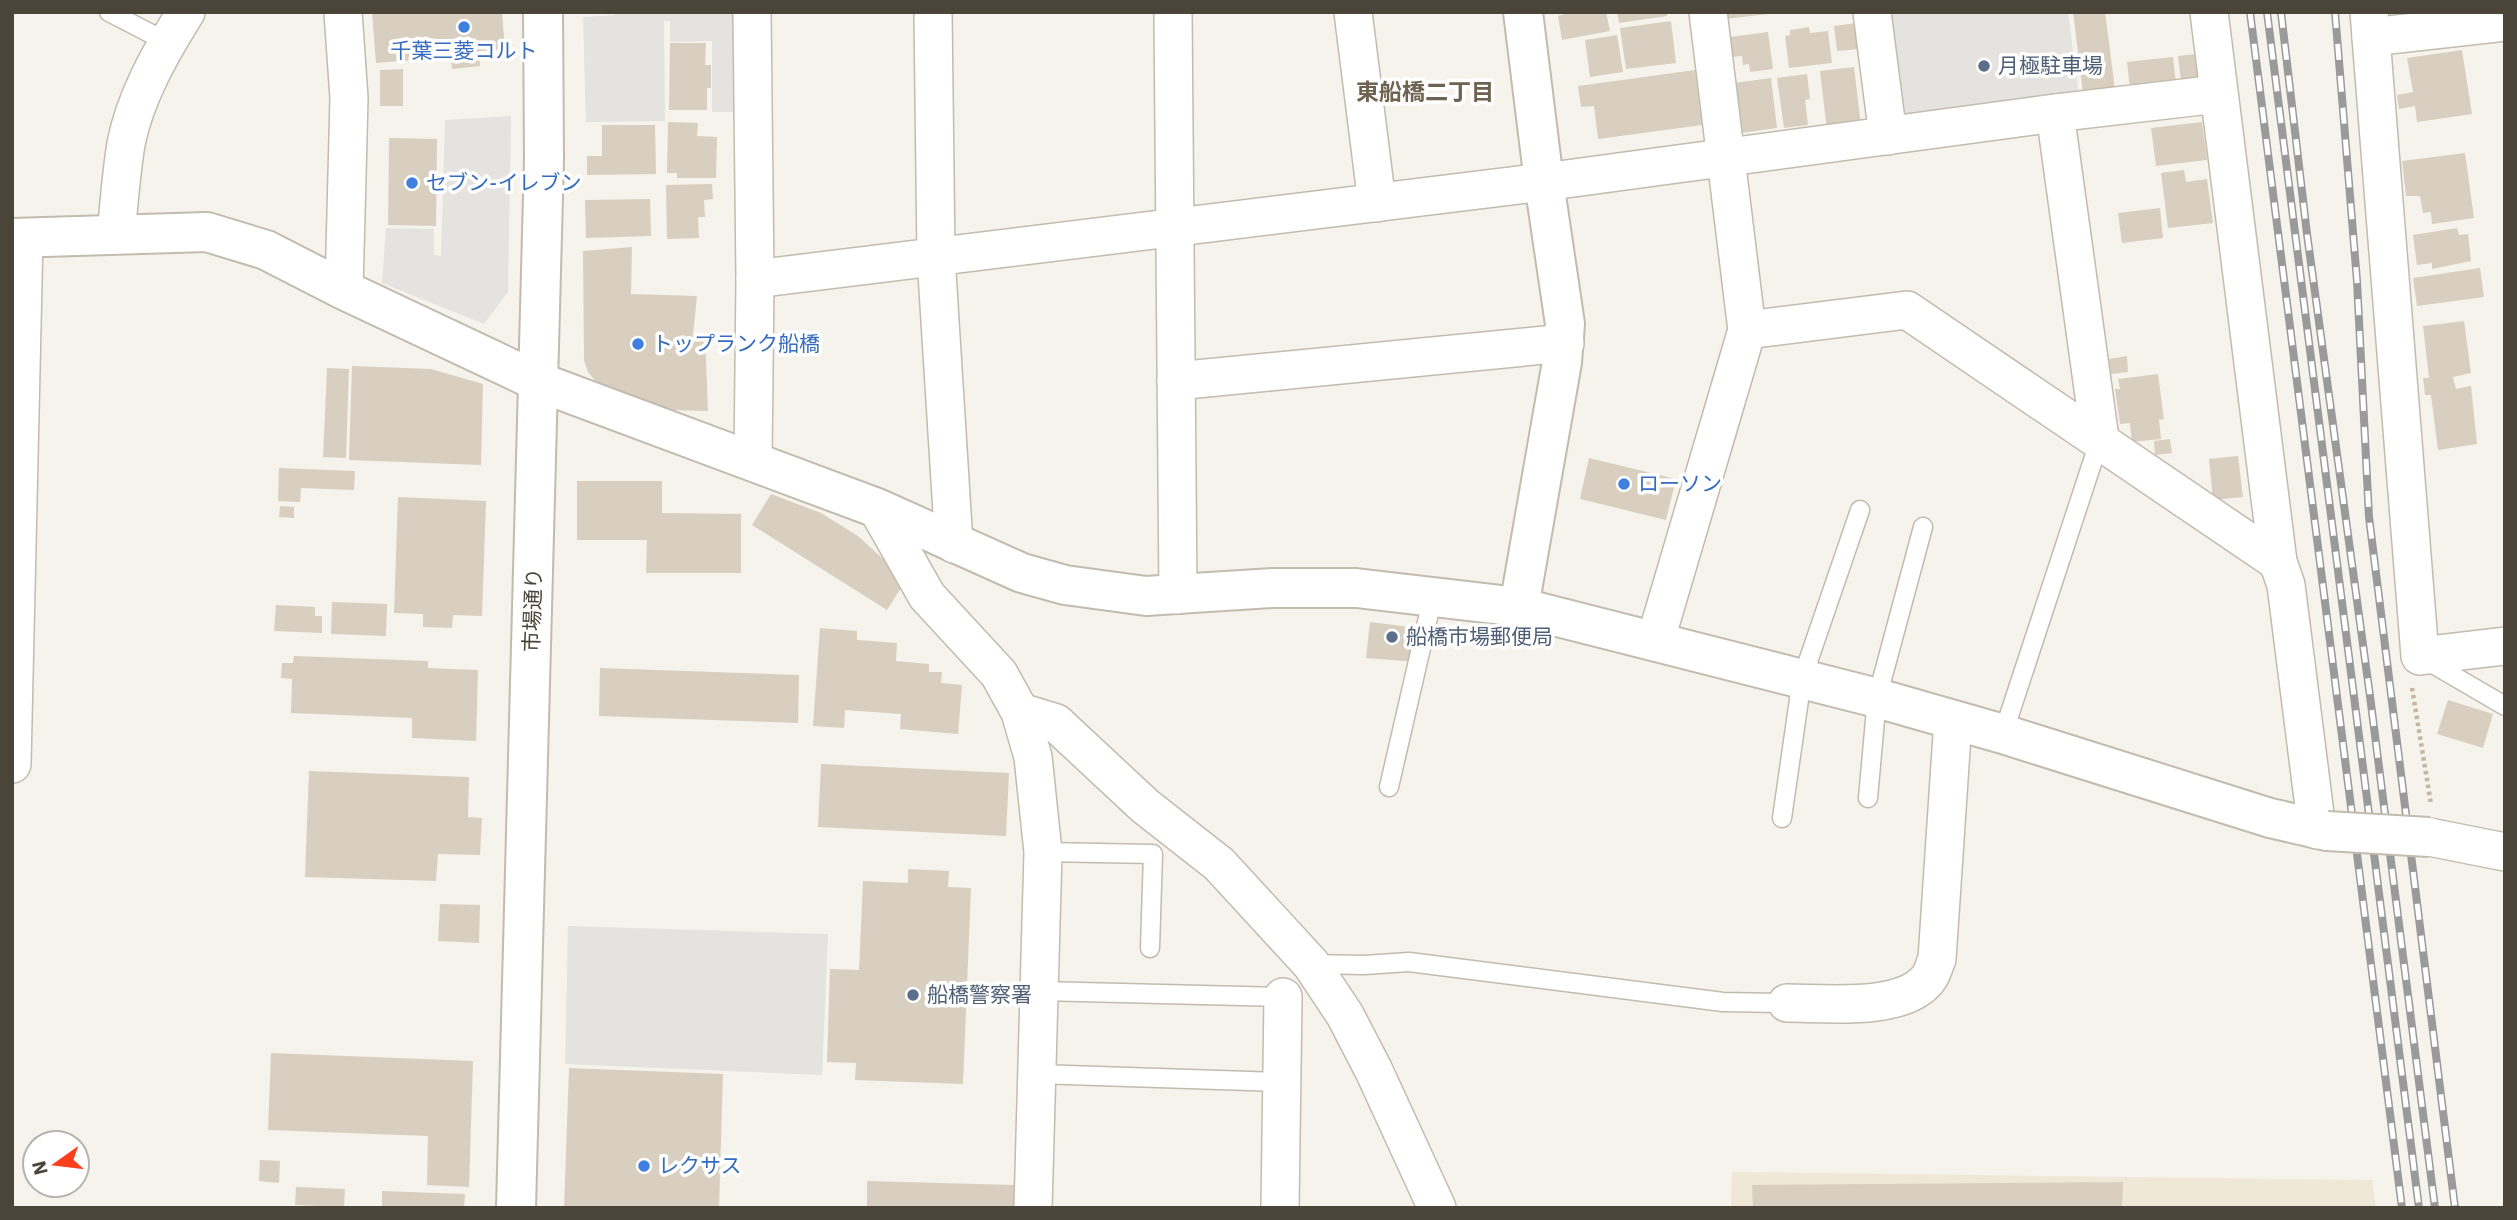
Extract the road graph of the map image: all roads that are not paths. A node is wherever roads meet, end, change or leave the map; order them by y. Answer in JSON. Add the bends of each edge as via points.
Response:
{"nodes":[{"id":1,"x":109,"y":12,"type":"edge"},
{"id":2,"x":343,"y":12,"type":"edge"},
{"id":3,"x":543,"y":12,"type":"edge"},
{"id":4,"x":752,"y":12,"type":"edge"},
{"id":5,"x":933,"y":12,"type":"edge"},
{"id":6,"x":1172,"y":12,"type":"edge"},
{"id":7,"x":1353,"y":12,"type":"edge"},
{"id":8,"x":1523,"y":12,"type":"edge"},
{"id":9,"x":1708,"y":12,"type":"edge"},
{"id":10,"x":1872,"y":12,"type":"edge"},
{"id":11,"x":2209,"y":12,"type":"edge"},
{"id":12,"x":2505,"y":22,"type":"edge"},
{"id":13,"x":2370,"y":25,"type":"edge"},
{"id":14,"x":177,"y":27,"type":"edge"},
{"id":15,"x":2218,"y":94,"type":"junction"},
{"id":16,"x":2055,"y":113,"type":"junction"},
{"id":17,"x":1888,"y":136,"type":"junction"},
{"id":18,"x":1726,"y":158,"type":"junction"},
{"id":19,"x":1544,"y":182,"type":"junction"},
{"id":20,"x":1377,"y":203,"type":"junction"},
{"id":21,"x":1175,"y":227,"type":"junction"},
{"id":22,"x":116,"y":235,"type":"junction"},
{"id":23,"x":18,"y":238,"type":"edge"},
{"id":24,"x":936,"y":257,"type":"junction"},
{"id":25,"x":755,"y":279,"type":"junction"},
{"id":26,"x":344,"y":290,"type":"junction"},
{"id":27,"x":1747,"y":330,"type":"junction"},
{"id":28,"x":1565,"y":343,"type":"junction"},
{"id":29,"x":1176,"y":381,"type":"junction"},
{"id":30,"x":539,"y":382,"type":"junction"},
{"id":31,"x":2099,"y":439,"type":"junction"},
{"id":32,"x":752,"y":461,"type":"junction"},
{"id":33,"x":877,"y":508,"type":"junction"},
{"id":34,"x":1860,"y":510,"type":"dead end"},
{"id":35,"x":1923,"y":527,"type":"dead end"},
{"id":36,"x":954,"y":544,"type":"junction"},
{"id":37,"x":15,"y":554,"type":"edge"},
{"id":38,"x":2278,"y":562,"type":"junction"},
{"id":39,"x":1178,"y":595,"type":"junction"},
{"id":40,"x":1433,"y":596,"type":"junction"},
{"id":41,"x":1520,"y":607,"type":"junction"},
{"id":42,"x":1655,"y":642,"type":"junction"},
{"id":43,"x":2505,"y":646,"type":"edge"},
{"id":44,"x":2420,"y":656,"type":"junction"},
{"id":45,"x":1802,"y":680,"type":"junction"},
{"id":46,"x":1877,"y":698,"type":"junction"},
{"id":47,"x":2505,"y":706,"type":"edge"},
{"id":48,"x":1020,"y":712,"type":"junction"},
{"id":49,"x":1953,"y":720,"type":"junction"},
{"id":50,"x":2003,"y":734,"type":"junction"},
{"id":51,"x":12,"y":764,"type":"edge"},
{"id":52,"x":1388,"y":787,"type":"dead end"},
{"id":53,"x":1868,"y":799,"type":"dead end"},
{"id":54,"x":1782,"y":818,"type":"dead end"},
{"id":55,"x":2322,"y":831,"type":"junction"},
{"id":56,"x":2433,"y":837,"type":"joint"},
{"id":57,"x":1043,"y":852,"type":"junction"},
{"id":58,"x":2505,"y":852,"type":"edge"},
{"id":59,"x":1150,"y":948,"type":"dead end"},
{"id":60,"x":1311,"y":964,"type":"junction"},
{"id":61,"x":1040,"y":991,"type":"junction"},
{"id":62,"x":1283,"y":997,"type":"joint"},
{"id":63,"x":1787,"y":1003,"type":"joint"},
{"id":64,"x":1037,"y":1074,"type":"junction"},
{"id":65,"x":1282,"y":1082,"type":"junction"},
{"id":66,"x":516,"y":1208,"type":"edge"},
{"id":67,"x":1032,"y":1208,"type":"edge"},
{"id":68,"x":1280,"y":1208,"type":"edge"},
{"id":69,"x":1437,"y":1208,"type":"edge"}],
"edges":[{"from":1,"to":14,"type":"lane"},
{"from":2,"to":26,"type":"street","via":[[349,98]]},
{"from":3,"to":30,"type":"street","name":"市場通り"},
{"from":4,"to":25,"type":"street"},
{"from":5,"to":24,"type":"street"},
{"from":6,"to":21,"type":"street"},
{"from":7,"to":20,"type":"street"},
{"from":8,"to":19,"type":"street"},
{"from":9,"to":18,"type":"street"},
{"from":10,"to":17,"type":"street"},
{"from":11,"to":15,"type":"street"},
{"from":12,"to":13,"type":"street"},
{"from":13,"to":44,"type":"street"},
{"from":14,"to":22,"type":"street","via":[[138,102],[126,143]]},
{"from":15,"to":16,"type":"street"},
{"from":15,"to":38,"type":"street"},
{"from":16,"to":17,"type":"street"},
{"from":16,"to":31,"type":"street"},
{"from":17,"to":18,"type":"street"},
{"from":18,"to":19,"type":"street"},
{"from":18,"to":27,"type":"street"},
{"from":19,"to":20,"type":"street"},
{"from":19,"to":28,"type":"street"},
{"from":20,"to":21,"type":"street"},
{"from":21,"to":24,"type":"street"},
{"from":21,"to":29,"type":"street"},
{"from":22,"to":23,"type":"street"},
{"from":22,"to":26,"type":"street","via":[[207,232],[266,250]]},
{"from":23,"to":37,"type":"street"},
{"from":24,"to":25,"type":"street"},
{"from":24,"to":36,"type":"street"},
{"from":25,"to":32,"type":"street"},
{"from":26,"to":30,"type":"street"},
{"from":27,"to":31,"type":"street","via":[[1907,310]]},
{"from":27,"to":42,"type":"street"},
{"from":28,"to":29,"type":"street"},
{"from":28,"to":41,"type":"street"},
{"from":29,"to":39,"type":"street"},
{"from":30,"to":32,"type":"street"},
{"from":30,"to":66,"type":"street","name":"市場通り"},
{"from":31,"to":38,"type":"street"},
{"from":31,"to":50,"type":"lane"},
{"from":32,"to":33,"type":"street"},
{"from":33,"to":36,"type":"street"},
{"from":33,"to":48,"type":"street","via":[[927,596],[999,674]]},
{"from":34,"to":45,"type":"lane"},
{"from":35,"to":46,"type":"lane"},
{"from":36,"to":39,"type":"street","via":[[1022,573],[1065,585],[1109,593]]},
{"from":37,"to":51,"type":"street"},
{"from":38,"to":55,"type":"street","via":[[2286,585]]},
{"from":39,"to":40,"type":"street","via":[[1356,588]]},
{"from":40,"to":41,"type":"street"},
{"from":40,"to":52,"type":"lane"},
{"from":41,"to":42,"type":"street"},
{"from":42,"to":45,"type":"street"},
{"from":43,"to":44,"type":"street"},
{"from":44,"to":47,"type":"lane"},
{"from":45,"to":46,"type":"street"},
{"from":45,"to":54,"type":"lane"},
{"from":46,"to":49,"type":"street"},
{"from":46,"to":53,"type":"lane"},
{"from":48,"to":57,"type":"street","via":[[1033,757]]},
{"from":48,"to":60,"type":"street","via":[[1056,723],[1145,806],[1219,864]]},
{"from":49,"to":50,"type":"street"},
{"from":49,"to":63,"type":"street","via":[[1937,959],[1930,977],[1918,989],[1888,1000]]},
{"from":50,"to":55,"type":"street"},
{"from":55,"to":56,"type":"street","bridge":true},
{"from":56,"to":58,"type":"street"},
{"from":57,"to":59,"type":"lane","via":[[1153,855]]},
{"from":57,"to":61,"type":"street"},
{"from":60,"to":63,"type":"lane","via":[[1409,962],[1723,1002]]},
{"from":60,"to":69,"type":"street","via":[[1374,1071]]},
{"from":61,"to":62,"type":"lane"},
{"from":61,"to":64,"type":"street"},
{"from":62,"to":65,"type":"street"},
{"from":64,"to":65,"type":"lane"},
{"from":64,"to":67,"type":"street"},
{"from":65,"to":68,"type":"street"}]}
